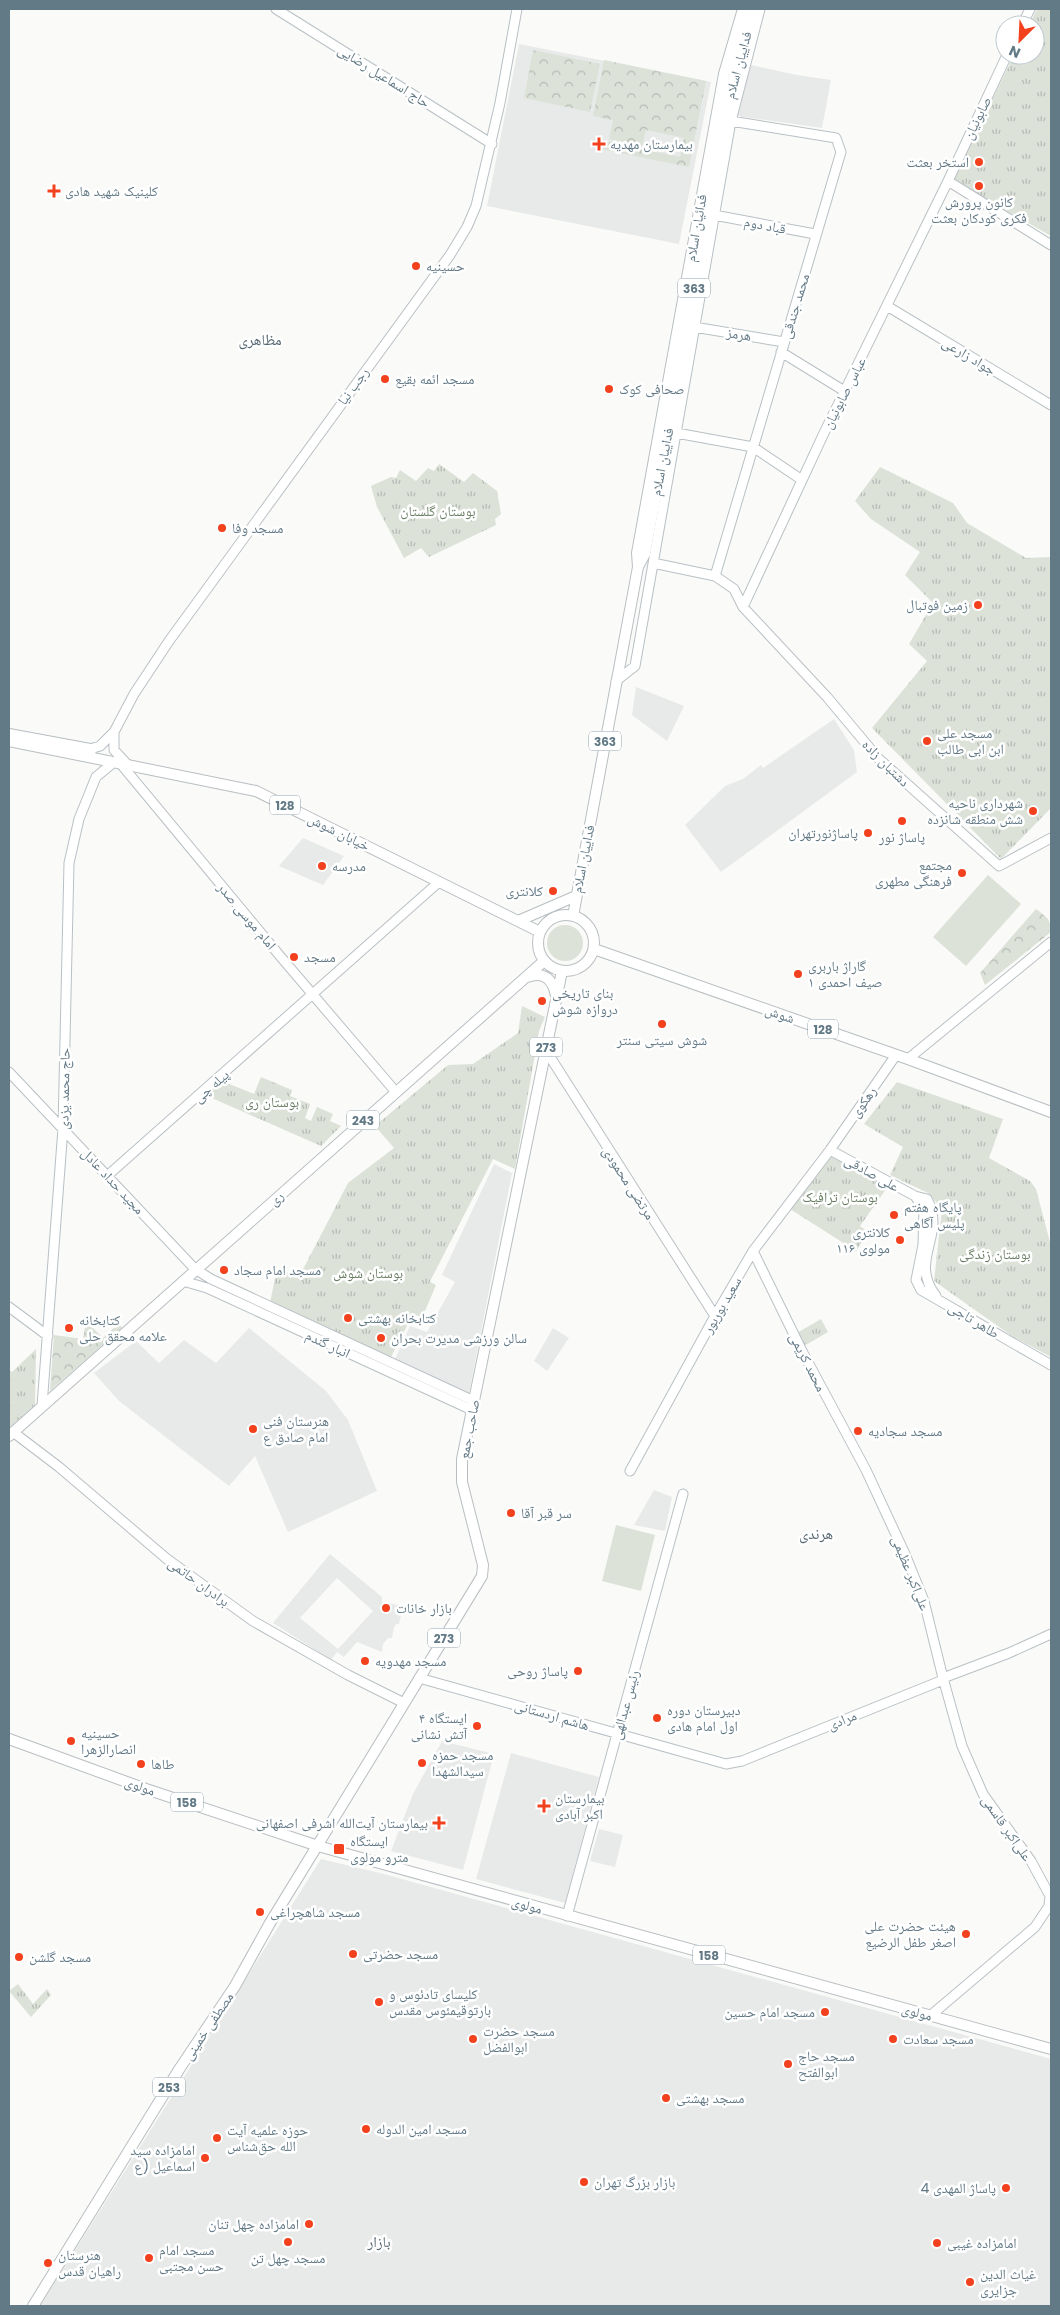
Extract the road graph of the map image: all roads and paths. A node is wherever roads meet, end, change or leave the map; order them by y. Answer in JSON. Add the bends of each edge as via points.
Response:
{"nodes":[{"id":1,"x":276,"y":9,"type":"edge"},
{"id":2,"x":517,"y":9,"type":"edge"},
{"id":3,"x":743,"y":9,"type":"edge"},
{"id":4,"x":753,"y":9,"type":"edge"},
{"id":5,"x":760,"y":9,"type":"edge"},
{"id":6,"x":744,"y":51,"type":"junction"},
{"id":7,"x":1002,"y":65,"type":"edge"},
{"id":8,"x":727,"y":120,"type":"junction"},
{"id":9,"x":492,"y":144,"type":"junction"},
{"id":10,"x":948,"y":181,"type":"junction"},
{"id":11,"x":714,"y":215,"type":"junction"},
{"id":12,"x":816,"y":234,"type":"junction"},
{"id":13,"x":1051,"y":245,"type":"edge"},
{"id":14,"x":887,"y":306,"type":"junction"},
{"id":15,"x":694,"y":326,"type":"junction"},
{"id":16,"x":784,"y":342,"type":"junction"},
{"id":17,"x":781,"y":352,"type":"junction"},
{"id":18,"x":846,"y":392,"type":"junction"},
{"id":19,"x":1051,"y":406,"type":"edge"},
{"id":20,"x":672,"y":433,"type":"junction"},
{"id":21,"x":753,"y":447,"type":"junction"},
{"id":22,"x":802,"y":480,"type":"junction"},
{"id":23,"x":653,"y":563,"type":"junction"},
{"id":24,"x":638,"y":567,"type":"junction"},
{"id":25,"x":714,"y":576,"type":"junction"},
{"id":26,"x":743,"y":607,"type":"junction"},
{"id":27,"x":616,"y":682,"type":"junction"},
{"id":28,"x":114,"y":732,"type":"junction"},
{"id":29,"x":9,"y":734,"type":"edge"},
{"id":30,"x":9,"y":741,"type":"edge"},
{"id":31,"x":90,"y":753,"type":"junction"},
{"id":32,"x":121,"y":763,"type":"junction"},
{"id":33,"x":96,"y":777,"type":"junction"},
{"id":34,"x":1051,"y":838,"type":"edge"},
{"id":35,"x":439,"y":882,"type":"junction"},
{"id":36,"x":576,"y":896,"type":"junction"},
{"id":37,"x":573,"y":916,"type":"junction"},
{"id":38,"x":518,"y":921,"type":"junction"},
{"id":39,"x":540,"y":932,"type":"junction"},
{"id":40,"x":1051,"y":942,"type":"edge"},
{"id":41,"x":594,"y":949,"type":"junction"},
{"id":42,"x":544,"y":961,"type":"junction"},
{"id":43,"x":562,"y":971,"type":"junction"},
{"id":44,"x":521,"y":979,"type":"junction"},
{"id":45,"x":314,"y":995,"type":"junction"},
{"id":46,"x":557,"y":997,"type":"junction"},
{"id":47,"x":545,"y":1049,"type":"junction"},
{"id":48,"x":896,"y":1055,"type":"junction"},
{"id":49,"x":908,"y":1059,"type":"junction"},
{"id":50,"x":9,"y":1072,"type":"edge"},
{"id":51,"x":396,"y":1091,"type":"junction"},
{"id":52,"x":1051,"y":1112,"type":"edge"},
{"id":53,"x":63,"y":1128,"type":"junction"},
{"id":54,"x":830,"y":1150,"type":"junction"},
{"id":55,"x":108,"y":1176,"type":"junction"},
{"id":56,"x":753,"y":1252,"type":"junction"},
{"id":57,"x":195,"y":1270,"type":"junction"},
{"id":58,"x":182,"y":1281,"type":"junction"},
{"id":59,"x":937,"y":1298,"type":"joint"},
{"id":60,"x":9,"y":1307,"type":"edge"},
{"id":61,"x":715,"y":1316,"type":"junction"},
{"id":62,"x":281,"y":1317,"type":"junction"},
{"id":63,"x":48,"y":1336,"type":"junction"},
{"id":64,"x":1051,"y":1365,"type":"edge"},
{"id":65,"x":473,"y":1405,"type":"junction"},
{"id":66,"x":42,"y":1406,"type":"junction"},
{"id":67,"x":11,"y":1434,"type":"edge"},
{"id":68,"x":866,"y":1470,"type":"joint"},
{"id":69,"x":630,"y":1471,"type":"dead end"},
{"id":70,"x":683,"y":1494,"type":"dead end"},
{"id":71,"x":1051,"y":1634,"type":"edge"},
{"id":72,"x":419,"y":1678,"type":"junction"},
{"id":73,"x":943,"y":1679,"type":"junction"},
{"id":74,"x":404,"y":1703,"type":"junction"},
{"id":75,"x":617,"y":1734,"type":"junction"},
{"id":76,"x":9,"y":1739,"type":"edge"},
{"id":77,"x":742,"y":1761,"type":"joint"},
{"id":78,"x":318,"y":1846,"type":"junction"},
{"id":79,"x":567,"y":1916,"type":"junction"},
{"id":80,"x":930,"y":2016,"type":"junction"},
{"id":81,"x":1051,"y":2049,"type":"edge"},
{"id":82,"x":32,"y":2306,"type":"edge"}],
"edges":[{"from":1,"to":9,"type":"street","name":"حاج اسماعیل رضایی"},
{"from":2,"to":9,"type":"street","name":"رجب نیا"},
{"from":3,"to":24,"type":"main road","name":"فدائیان اسلام","via":[[724,74],[636,553]]},
{"from":4,"to":6,"type":"main road","name":"فداییان اسلام","number":"363"},
{"from":5,"to":6,"type":"street"},
{"from":6,"to":8,"type":"main road","name":"فداییان اسلام","number":"363"},
{"from":7,"to":10,"type":"street","name":"صابونیان"},
{"from":8,"to":11,"type":"street"},
{"from":8,"to":12,"type":"street","name":"محمد جندقی","via":[[836,138],[841,152]]},
{"from":8,"to":20,"type":"main road","name":"فداییان اسلام","number":"363"},
{"from":9,"to":28,"type":"street","name":"رجب نیا","via":[[476,206],[454,248],[156,660]]},
{"from":10,"to":13,"type":"street"},
{"from":10,"to":14,"type":"street","name":"عباس صابونیان"},
{"from":11,"to":12,"type":"street","name":"قباد دوم"},
{"from":11,"to":15,"type":"street"},
{"from":12,"to":16,"type":"street","name":"محمد جندقی"},
{"from":14,"to":18,"type":"street","name":"عباس صابونیان"},
{"from":14,"to":19,"type":"street","name":"جواد زارعی"},
{"from":15,"to":16,"type":"street","name":"هرمز"},
{"from":15,"to":20,"type":"street"},
{"from":16,"to":17,"type":"street","name":"محمد جندقی"},
{"from":17,"to":18,"type":"street"},
{"from":17,"to":21,"type":"street","name":"محمد جندقی"},
{"from":18,"to":22,"type":"street","name":"عباس صابونیان"},
{"from":20,"to":21,"type":"street"},
{"from":20,"to":23,"type":"street"},
{"from":20,"to":24,"type":"main road","name":"فداییان اسلام","number":"363","via":[[645,554]]},
{"from":21,"to":22,"type":"street"},
{"from":21,"to":25,"type":"street","name":"محمد جندقی"},
{"from":22,"to":26,"type":"street","name":"عباس صابونیان"},
{"from":23,"to":25,"type":"street"},
{"from":23,"to":27,"type":"street","via":[[635,666]]},
{"from":24,"to":27,"type":"main road","name":"فداییان اسلام","number":"363"},
{"from":25,"to":26,"type":"street","name":"دشتبان زاده","via":[[734,589]]},
{"from":26,"to":34,"type":"street","name":"دشتبان زاده","via":[[827,697],[878,758],[999,866]]},
{"from":27,"to":36,"type":"main road","name":"فداییان اسلام","number":"363"},
{"from":28,"to":31,"type":"street","name":"رجب نیا"},
{"from":28,"to":32,"type":"street","via":[[114,750]]},
{"from":29,"to":31,"type":"main road","name":"خیابان شوش","number":"128"},
{"from":30,"to":31,"type":"main road","name":"خیابان شوش","number":"128"},
{"from":31,"to":32,"type":"main road","name":"خیابان شوش","number":"128"},
{"from":31,"to":33,"type":"street"},
{"from":32,"to":33,"type":"street","name":"حاج محمد یزدی"},
{"from":32,"to":35,"type":"main road","name":"خیابان شوش","number":"128","via":[[256,790]]},
{"from":32,"to":45,"type":"street","name":"امام موسی صدر"},
{"from":33,"to":53,"type":"street","name":"حاج محمد یزدی","via":[[79,818],[69,863]]},
{"from":35,"to":38,"type":"main road","name":"خیابان شوش","number":"128"},
{"from":35,"to":45,"type":"street","name":"پیله چی"},
{"from":36,"to":37,"type":"main road","name":"فداییان اسلام","number":"363"},
{"from":36,"to":38,"type":"main road"},
{"from":37,"to":39,"type":"main road","via":[[552,918]]},
{"from":37,"to":41,"type":"main road","via":[[590,928]]},
{"from":38,"to":39,"type":"main road","name":"خیابان شوش","number":"128"},
{"from":39,"to":42,"type":"main road","via":[[538,948]]},
{"from":40,"to":49,"type":"street"},
{"from":41,"to":43,"type":"main road","via":[[582,966]]},
{"from":41,"to":48,"type":"main road","name":"شوش","number":"128"},
{"from":42,"to":43,"type":"main road"},
{"from":42,"to":44,"type":"main road","name":"ری","number":"243"},
{"from":43,"to":46,"type":"main road","name":"صاحب جمع","number":"273"},
{"from":44,"to":46,"type":"main road","via":[[543,975],[552,982]]},
{"from":44,"to":51,"type":"main road","name":"ری","number":"243"},
{"from":45,"to":51,"type":"street","name":"امام موسی صدر"},
{"from":45,"to":55,"type":"street","name":"پیله چی"},
{"from":46,"to":47,"type":"main road","name":"صاحب جمع","number":"273"},
{"from":47,"to":61,"type":"street","name":"مرتضی محمودی"},
{"from":47,"to":65,"type":"main road","name":"صاحب جمع","number":"273"},
{"from":48,"to":49,"type":"main road","name":"شوش","number":"128"},
{"from":48,"to":54,"type":"street","name":"رهکوی"},
{"from":49,"to":52,"type":"main road","name":"شوش","number":"128"},
{"from":50,"to":53,"type":"street","name":"مجید حداد عادل"},
{"from":51,"to":57,"type":"main road","name":"ری","number":"243"},
{"from":53,"to":55,"type":"street","name":"مجید حداد عادل"},
{"from":53,"to":63,"type":"street","name":"حاج محمد یزدی"},
{"from":54,"to":56,"type":"street","name":"سعید بوربور"},
{"from":54,"to":59,"type":"street","name":"علی صادقی","via":[[915,1196],[927,1199],[934,1221],[925,1275]]},
{"from":55,"to":57,"type":"street","name":"مجید حداد عادل"},
{"from":56,"to":61,"type":"street","name":"سعید بوربور"},
{"from":56,"to":68,"type":"street","name":"محمد کریمی"},
{"from":57,"to":58,"type":"main road","name":"ری","number":"243"},
{"from":57,"to":62,"type":"street","name":"انبار گندم"},
{"from":58,"to":62,"type":"street","name":"انبار گندم"},
{"from":58,"to":66,"type":"main road","name":"ری","number":"243"},
{"from":59,"to":64,"type":"street","name":"طاهر تاجی"},
{"from":60,"to":63,"type":"street"},
{"from":61,"to":69,"type":"street","name":"سعید بوربور"},
{"from":62,"to":65,"type":"street","name":"انبار گندم"},
{"from":63,"to":66,"type":"street","name":"حاج محمد یزدی"},
{"from":65,"to":72,"type":"main road","name":"صاحب جمع","number":"273","via":[[462,1459],[462,1482],[484,1570]]},
{"from":66,"to":67,"type":"main road","name":"ری","number":"243"},
{"from":67,"to":74,"type":"street","name":"برادران حاتمی","via":[[62,1470],[168,1560],[253,1621]]},
{"from":68,"to":73,"type":"street","name":"علی‌اکبر عظیمی","via":[[924,1601]]},
{"from":70,"to":75,"type":"street","name":"رئیس عبدالهی"},
{"from":71,"to":73,"type":"street","name":"مرادی"},
{"from":72,"to":74,"type":"main road","name":"صاحب جمع","number":"273"},
{"from":72,"to":75,"type":"street","name":"هاشم اردستانی"},
{"from":73,"to":77,"type":"street","name":"مرادی"},
{"from":73,"to":80,"type":"street","name":"علی‌اکبر قاسمی","via":[[962,1746],[983,1794],[1044,1882],[1050,1896],[1049,1906],[1035,1927]]},
{"from":74,"to":78,"type":"main road","name":"صاحب جمع","number":"273"},
{"from":75,"to":77,"type":"street","name":"هاشم اردستانی","via":[[726,1764]]},
{"from":75,"to":79,"type":"street","name":"رئیس عبدالهی"},
{"from":76,"to":78,"type":"main road","name":"مولوی","number":"158"},
{"from":78,"to":79,"type":"main road","name":"مولوی","number":"158"},
{"from":78,"to":82,"type":"main road","name":"مصطفی خمینی","number":"253","via":[[216,2016],[180,2068]]},
{"from":79,"to":80,"type":"main road","name":"مولوی","number":"158"},
{"from":80,"to":81,"type":"main road","name":"مولوی","number":"158"}]}
